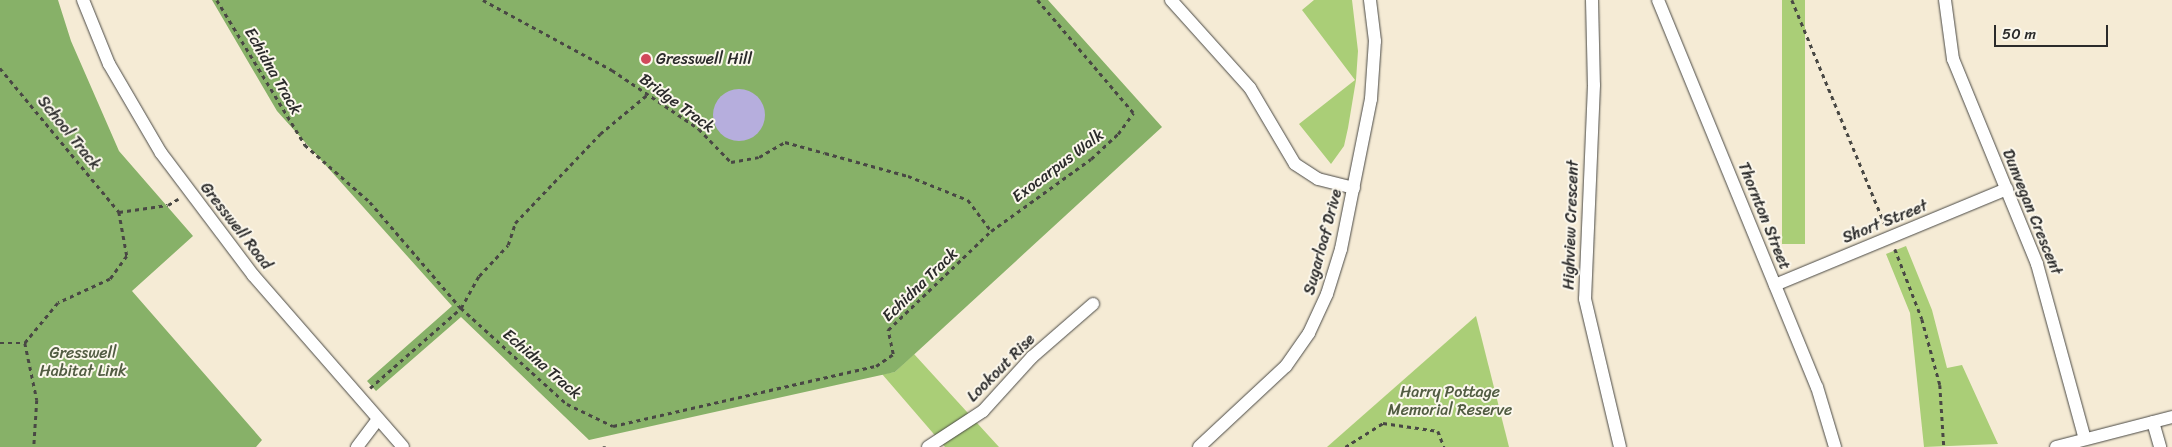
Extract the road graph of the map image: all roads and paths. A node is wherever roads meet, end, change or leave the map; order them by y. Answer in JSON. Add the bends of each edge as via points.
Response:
{"nodes":[{"id":1,"x":83,"y":0,"type":"edge"},
{"id":2,"x":217,"y":0,"type":"edge"},
{"id":3,"x":483,"y":0,"type":"edge"},
{"id":4,"x":1037,"y":0,"type":"edge"},
{"id":5,"x":1171,"y":0,"type":"edge"},
{"id":6,"x":1370,"y":0,"type":"edge"},
{"id":7,"x":1592,"y":0,"type":"edge"},
{"id":8,"x":1658,"y":0,"type":"edge"},
{"id":9,"x":1792,"y":0,"type":"edge"},
{"id":10,"x":1945,"y":0,"type":"edge"},
{"id":11,"x":0,"y":68,"type":"edge"},
{"id":12,"x":648,"y":94,"type":"junction"},
{"id":13,"x":1354,"y":188,"type":"junction"},
{"id":14,"x":2007,"y":189,"type":"junction"},
{"id":15,"x":188,"y":191,"type":"junction"},
{"id":16,"x":119,"y":212,"type":"junction"},
{"id":17,"x":1886,"y":227,"type":"dead end"},
{"id":18,"x":991,"y":231,"type":"junction"},
{"id":19,"x":1895,"y":249,"type":"dead end"},
{"id":20,"x":1775,"y":285,"type":"junction"},
{"id":21,"x":1093,"y":304,"type":"dead end"},
{"id":22,"x":461,"y":308,"type":"junction"},
{"id":23,"x":0,"y":343,"type":"edge"},
{"id":24,"x":24,"y":343,"type":"junction"},
{"id":25,"x":360,"y":398,"type":"junction"},
{"id":26,"x":2172,"y":417,"type":"edge"},
{"id":27,"x":378,"y":419,"type":"junction"},
{"id":28,"x":2154,"y":422,"type":"junction"},
{"id":29,"x":2085,"y":440,"type":"junction"},
{"id":30,"x":34,"y":447,"type":"edge"},
{"id":31,"x":358,"y":447,"type":"edge"},
{"id":32,"x":402,"y":447,"type":"edge"},
{"id":33,"x":928,"y":447,"type":"edge"},
{"id":34,"x":1199,"y":447,"type":"edge"},
{"id":35,"x":1345,"y":447,"type":"edge"},
{"id":36,"x":1444,"y":447,"type":"edge"},
{"id":37,"x":1620,"y":447,"type":"edge"},
{"id":38,"x":1834,"y":447,"type":"edge"},
{"id":39,"x":1944,"y":447,"type":"edge"},
{"id":40,"x":2056,"y":447,"type":"edge"},
{"id":41,"x":2160,"y":447,"type":"edge"}],
"edges":[{"from":1,"to":15,"type":"street","name":"Gresswell Road","via":[[123,92]]},
{"from":2,"to":22,"type":"path","name":"Echidna Track","via":[[305,145],[370,202]]},
{"from":3,"to":12,"type":"path","name":"Bridge Track"},
{"from":4,"to":18,"type":"path","name":"Exocarpus Walk","via":[[1133,113],[1091,159]]},
{"from":5,"to":13,"type":"street","via":[[1250,88],[1295,164],[1318,179]]},
{"from":6,"to":13,"type":"street","name":"Sugarloaf Drive","via":[[1374,81]]},
{"from":7,"to":37,"type":"street","name":"Highview Crescent","via":[[1594,85],[1584,299]]},
{"from":8,"to":20,"type":"street","name":"Thornton Street"},
{"from":9,"to":17,"type":"path"},
{"from":10,"to":14,"type":"street","name":"Dunvegan Crescent","via":[[1953,59]]},
{"from":11,"to":16,"type":"path","name":"School Track"},
{"from":12,"to":18,"type":"path","name":"Bridge Track","via":[[699,129],[731,162],[759,157],[785,142],[908,176],[968,200]]},
{"from":12,"to":22,"type":"path","via":[[600,134],[515,223],[508,244],[479,276]]},
{"from":13,"to":34,"type":"street","name":"Sugarloaf Drive","via":[[1335,272],[1309,333],[1275,379]]},
{"from":14,"to":20,"type":"street","name":"Short Street"},
{"from":14,"to":29,"type":"street","name":"Dunvegan Crescent","via":[[2045,286]]},
{"from":15,"to":16,"type":"path","via":[[168,205]]},
{"from":15,"to":25,"type":"street","name":"Gresswell Road","via":[[253,275]]},
{"from":16,"to":24,"type":"path","via":[[127,256],[110,279],[58,303]]},
{"from":18,"to":22,"type":"path","name":"Echidna Track","via":[[888,330],[893,354],[876,366],[613,426],[567,404]]},
{"from":19,"to":39,"type":"path","via":[[1922,319],[1940,385]]},
{"from":20,"to":38,"type":"street","name":"Thornton Street","via":[[1817,387]]},
{"from":21,"to":33,"type":"street","name":"Lookout Rise","via":[[1032,357],[982,411]]},
{"from":22,"to":25,"type":"path"},
{"from":23,"to":24,"type":"path"},
{"from":24,"to":30,"type":"path","via":[[37,400]]},
{"from":25,"to":27,"type":"street","name":"Gresswell Road"},
{"from":26,"to":28,"type":"street"},
{"from":27,"to":31,"type":"street"},
{"from":27,"to":32,"type":"street","name":"Gresswell Road"},
{"from":28,"to":29,"type":"street"},
{"from":28,"to":41,"type":"street"},
{"from":29,"to":40,"type":"street"},
{"from":35,"to":36,"type":"path","via":[[1383,423],[1438,432]]}]}
